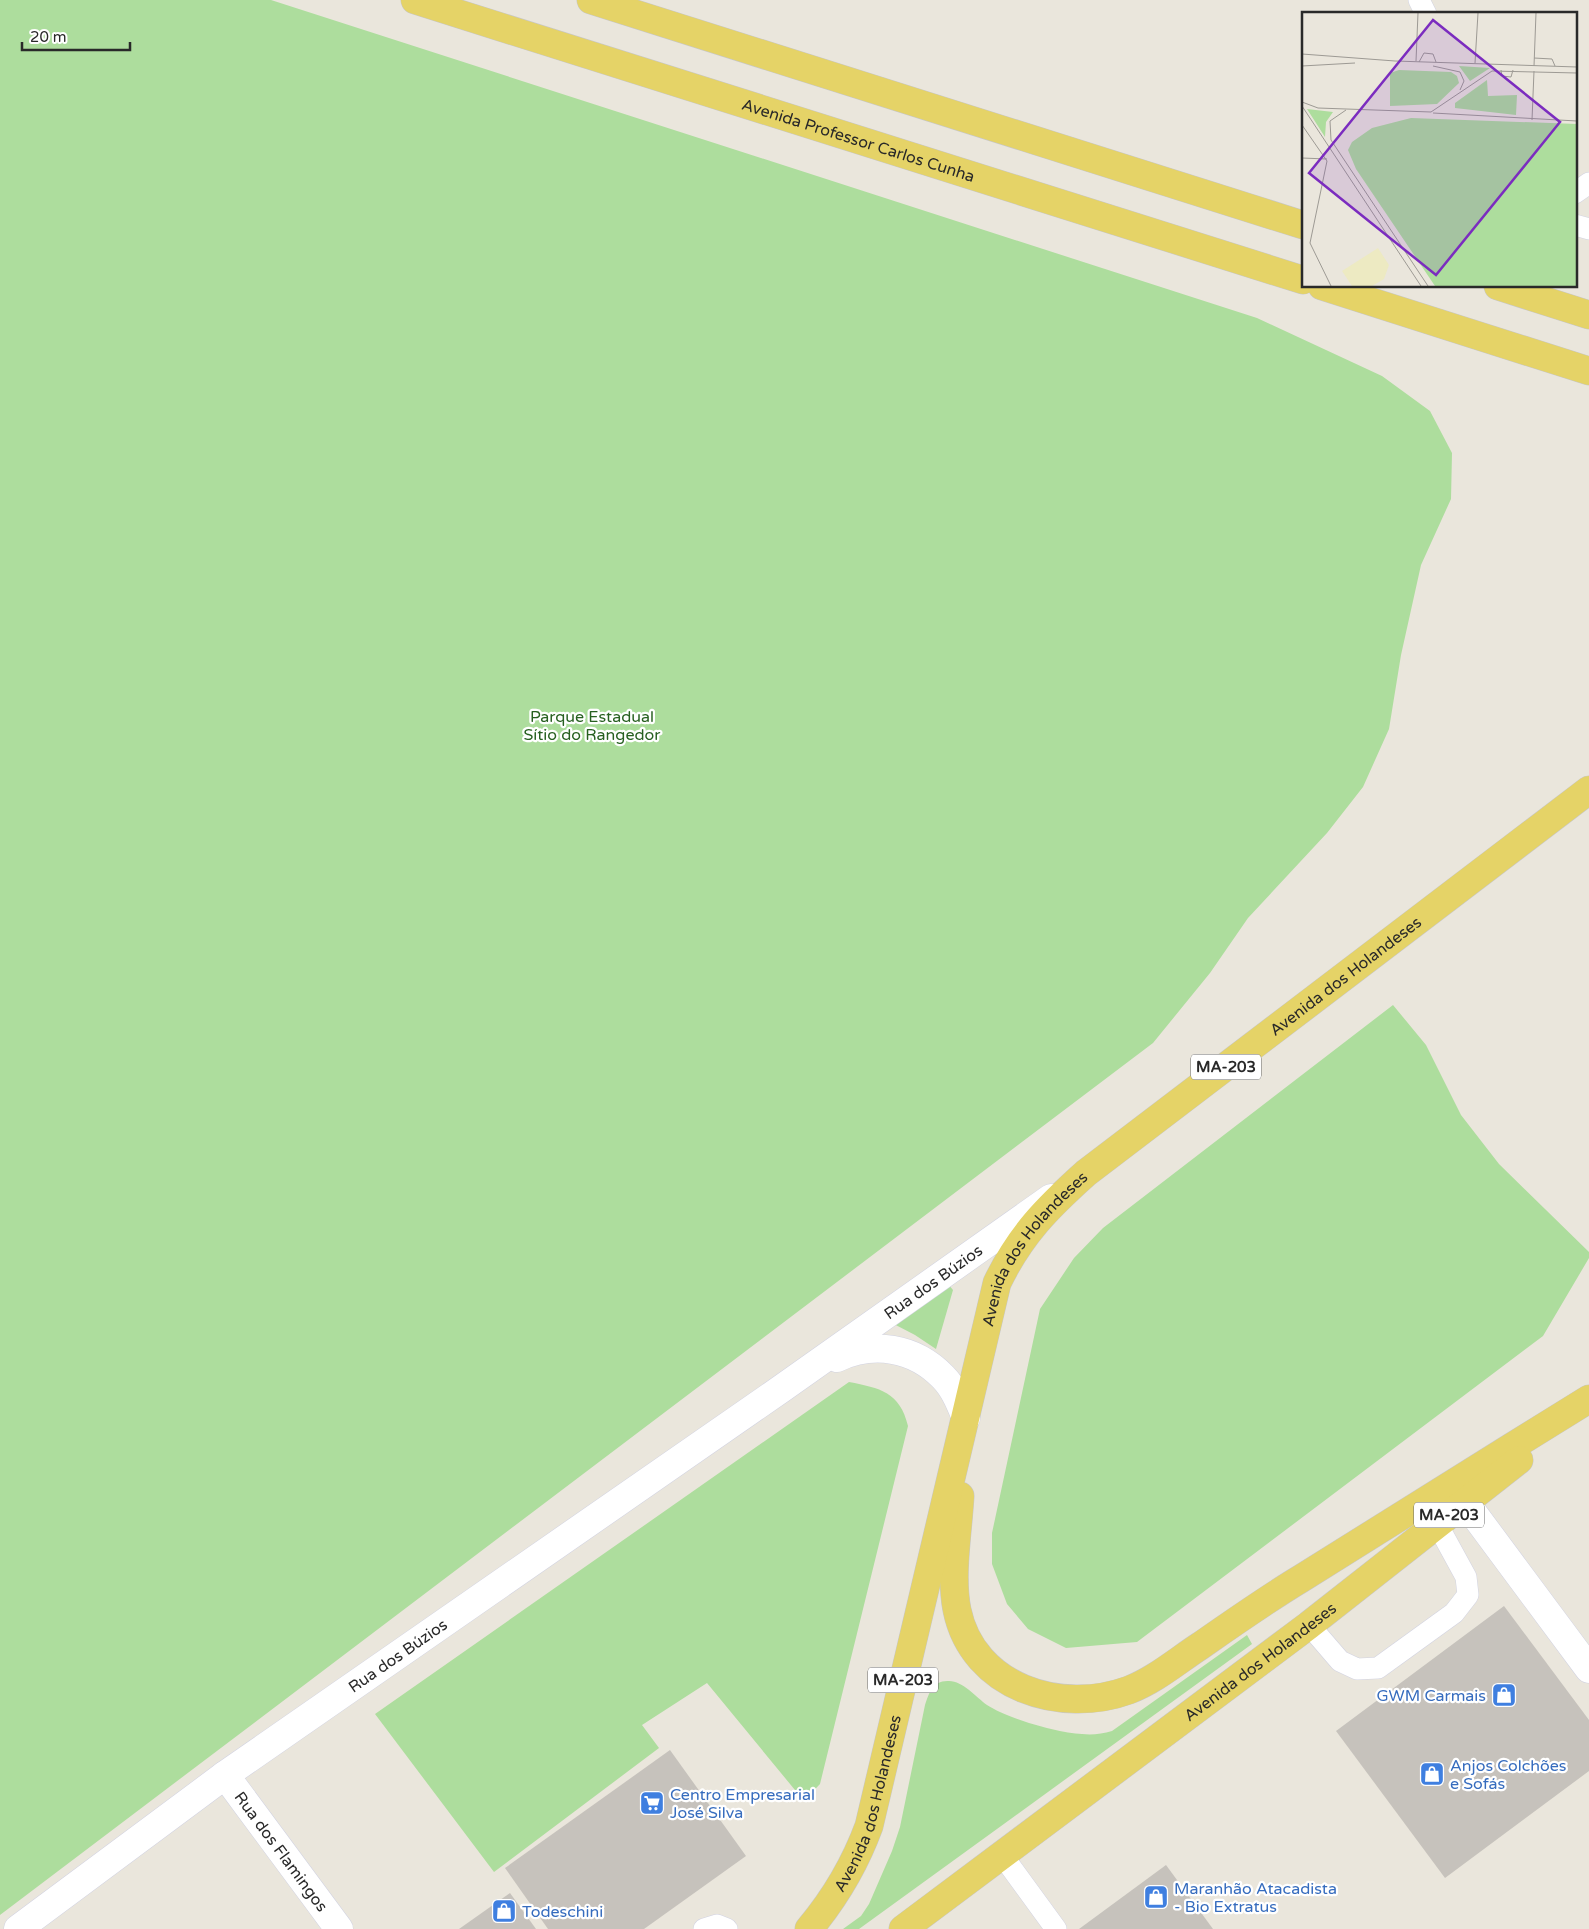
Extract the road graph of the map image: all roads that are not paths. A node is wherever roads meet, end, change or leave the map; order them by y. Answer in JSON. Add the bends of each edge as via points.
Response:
{"nodes":[{"id":1,"x":415,"y":0,"type":"edge"},
{"id":2,"x":591,"y":0,"type":"edge"},
{"id":3,"x":1419,"y":0,"type":"edge"},
{"id":4,"x":1425,"y":12,"type":"edge"},
{"id":5,"x":1589,"y":183,"type":"edge"},
{"id":6,"x":1576,"y":192,"type":"edge"},
{"id":7,"x":1576,"y":224,"type":"edge"},
{"id":8,"x":1302,"y":225,"type":"edge"},
{"id":9,"x":1589,"y":229,"type":"edge"},
{"id":10,"x":1302,"y":280,"type":"edge"},
{"id":11,"x":1328,"y":288,"type":"edge"},
{"id":12,"x":1504,"y":288,"type":"edge"},
{"id":13,"x":1589,"y":315,"type":"edge"},
{"id":14,"x":1589,"y":371,"type":"edge"},
{"id":15,"x":1589,"y":790,"type":"edge"},
{"id":16,"x":1086,"y":1173,"type":"junction"},
{"id":17,"x":780,"y":1389,"type":"junction"},
{"id":18,"x":1589,"y":1398,"type":"edge"},
{"id":19,"x":1589,"y":1405,"type":"edge"},
{"id":20,"x":966,"y":1418,"type":"junction"},
{"id":21,"x":1466,"y":1502,"type":"junction"},
{"id":22,"x":1437,"y":1524,"type":"junction"},
{"id":23,"x":1309,"y":1625,"type":"junction"},
{"id":24,"x":1589,"y":1669,"type":"edge"},
{"id":25,"x":225,"y":1775,"type":"junction"},
{"id":26,"x":1002,"y":1855,"type":"junction"},
{"id":27,"x":18,"y":1929,"type":"edge"},
{"id":28,"x":338,"y":1929,"type":"edge"},
{"id":29,"x":704,"y":1929,"type":"edge"},
{"id":30,"x":727,"y":1929,"type":"edge"},
{"id":31,"x":809,"y":1929,"type":"edge"},
{"id":32,"x":903,"y":1929,"type":"edge"},
{"id":33,"x":1056,"y":1929,"type":"edge"}],
"edges":[{"from":1,"to":10,"type":"main road","name":"Avenida Professor Carlos Cunha"},
{"from":2,"to":8,"type":"main road"},
{"from":3,"to":4,"type":"lane"},
{"from":5,"to":6,"type":"lane"},
{"from":7,"to":9,"type":"lane"},
{"from":11,"to":14,"type":"main road"},
{"from":12,"to":13,"type":"main road"},
{"from":15,"to":16,"type":"main road","name":"Avenida dos Holandeses","number":"MA-203"},
{"from":16,"to":17,"type":"main road","name":"Rua dos Búzios"},
{"from":16,"to":20,"type":"main road","name":"Avenida dos Holandeses","number":"MA-203","via":[[1040,1216],[1008,1260],[998,1283]]},
{"from":17,"to":20,"type":"main road","name":"Rua dos Búzios","via":[[850,1352],[884,1348],[902,1351],[933,1368],[951,1388]]},
{"from":17,"to":25,"type":"main road","name":"Rua dos Búzios"},
{"from":18,"to":20,"type":"main road","via":[[1267,1600],[1158,1675],[1129,1689],[1082,1699],[1033,1693],[1001,1678],[976,1653],[962,1627],[956,1605],[955,1582]]},
{"from":19,"to":21,"type":"main road","name":"Avenida dos Holandeses","number":"MA-203"},
{"from":20,"to":31,"type":"main road","name":"Avenida dos Holandeses","number":"MA-203","via":[[869,1826],[842,1885]]},
{"from":21,"to":22,"type":"main road","name":"Avenida dos Holandeses","number":"MA-203"},
{"from":21,"to":24,"type":"main road"},
{"from":22,"to":23,"type":"main road","name":"Avenida dos Holandeses","number":"MA-203"},
{"from":22,"to":23,"type":"lane","via":[[1466,1577],[1468,1595],[1454,1613],[1378,1668],[1356,1669],[1340,1661]]},
{"from":23,"to":26,"type":"main road","name":"Avenida dos Holandeses","number":"MA-203"},
{"from":25,"to":27,"type":"main road","name":"Rua dos Búzios"},
{"from":25,"to":28,"type":"main road","name":"Rua dos Flamingos"},
{"from":26,"to":32,"type":"main road","name":"Avenida dos Holandeses","number":"MA-203"},
{"from":26,"to":33,"type":"lane"},
{"from":29,"to":30,"type":"lane","via":[[717,1925]]}]}
